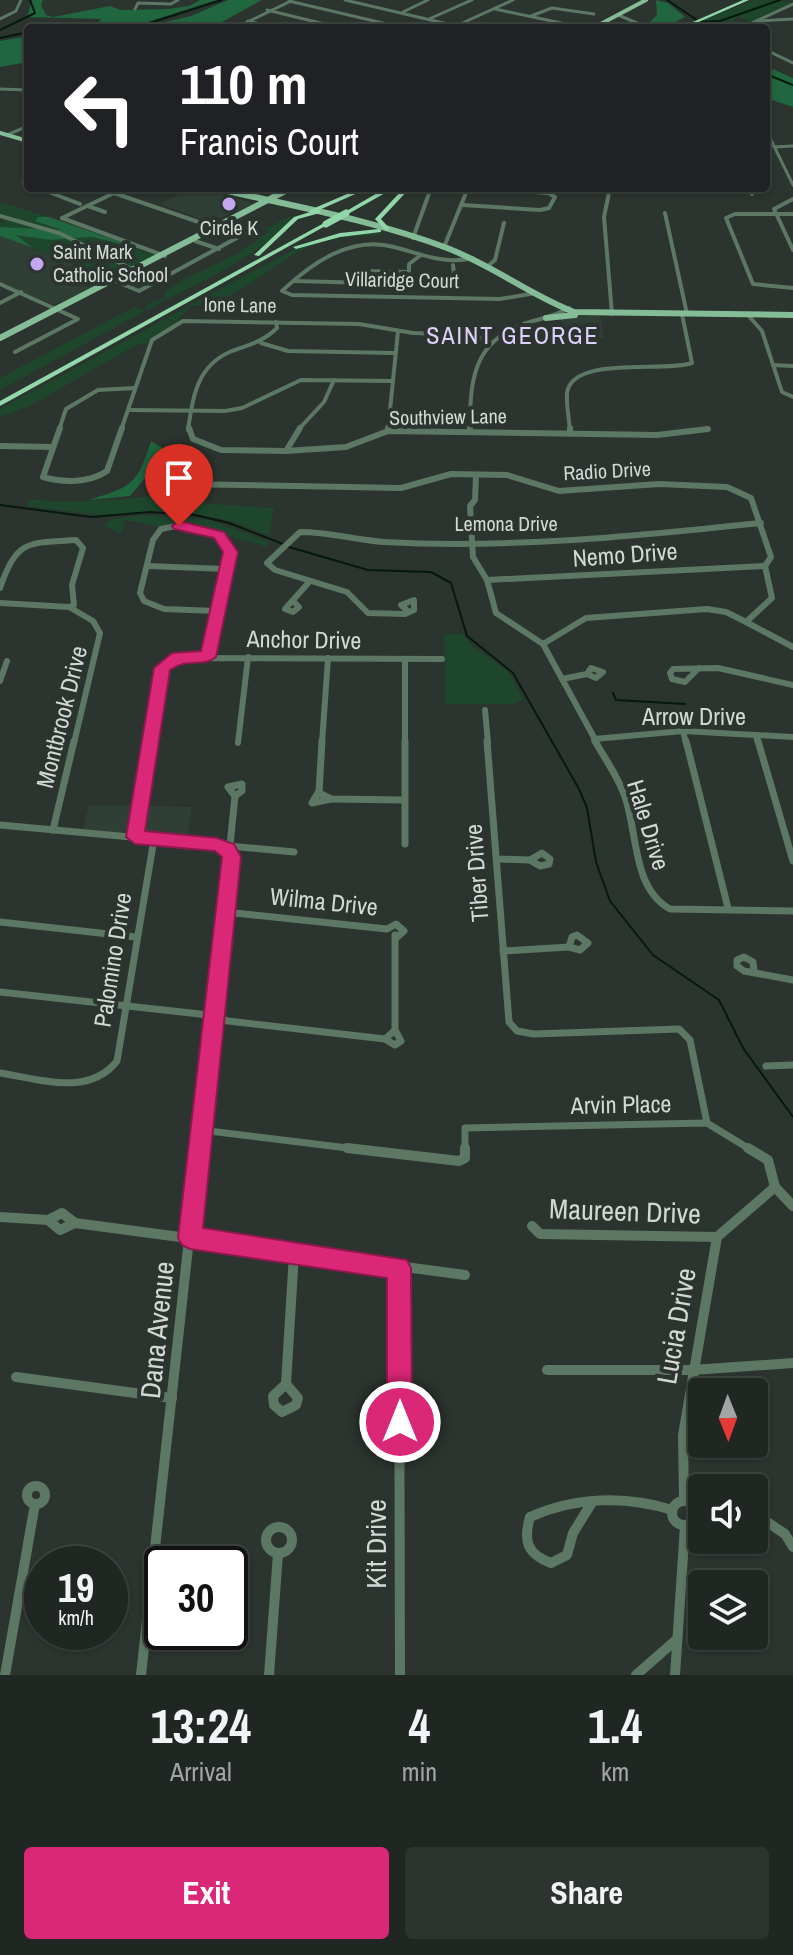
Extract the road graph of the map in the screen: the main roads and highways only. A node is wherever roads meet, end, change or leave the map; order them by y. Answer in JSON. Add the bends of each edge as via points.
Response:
{"nodes":[{"id":1,"x":646,"y":0,"type":"edge"},
{"id":2,"x":735,"y":0,"type":"edge"},
{"id":3,"x":747,"y":0,"type":"edge"},
{"id":4,"x":702,"y":14,"type":"junction"},
{"id":5,"x":601,"y":24,"type":"edge"},
{"id":6,"x":685,"y":24,"type":"edge"},
{"id":7,"x":0,"y":133,"type":"edge"},
{"id":8,"x":24,"y":140,"type":"edge"},
{"id":9,"x":230,"y":192,"type":"edge"},
{"id":10,"x":285,"y":192,"type":"edge"},
{"id":11,"x":292,"y":192,"type":"edge"},
{"id":12,"x":356,"y":192,"type":"edge"},
{"id":13,"x":372,"y":192,"type":"edge"},
{"id":14,"x":384,"y":192,"type":"edge"},
{"id":15,"x":403,"y":192,"type":"edge"},
{"id":16,"x":283,"y":197,"type":"junction"},
{"id":17,"x":269,"y":202,"type":"junction"},
{"id":18,"x":324,"y":204,"type":"junction"},
{"id":19,"x":291,"y":207,"type":"junction"},
{"id":20,"x":311,"y":213,"type":"junction"},
{"id":21,"x":296,"y":218,"type":"junction"},
{"id":22,"x":378,"y":219,"type":"junction"},
{"id":23,"x":362,"y":227,"type":"junction"},
{"id":24,"x":383,"y":230,"type":"junction"},
{"id":25,"x":258,"y":259,"type":"junction"},
{"id":26,"x":536,"y":293,"type":"junction"},
{"id":27,"x":568,"y":309,"type":"junction"},
{"id":28,"x":611,"y":313,"type":"junction"},
{"id":29,"x":584,"y":314,"type":"junction"},
{"id":30,"x":793,"y":315,"type":"edge"},
{"id":31,"x":546,"y":318,"type":"road end"},
{"id":32,"x":0,"y":338,"type":"edge"},
{"id":33,"x":0,"y":395,"type":"edge"},
{"id":34,"x":0,"y":404,"type":"edge"}],
"edges":[{"from":1,"to":5,"type":"main road"},
{"from":2,"to":4,"type":"highway"},
{"from":3,"to":4,"type":"highway"},
{"from":4,"to":6,"type":"highway"},
{"from":7,"to":8,"type":"main road"},
{"from":9,"to":17,"type":"main road"},
{"from":10,"to":17,"type":"main road"},
{"from":11,"to":16,"type":"main road"},
{"from":12,"to":18,"type":"highway"},
{"from":13,"to":25,"type":"highway"},
{"from":14,"to":25,"type":"highway","bridge":true},
{"from":15,"to":22,"type":"highway"},
{"from":16,"to":17,"type":"main road"},
{"from":16,"to":19,"type":"main road"},
{"from":17,"to":19,"type":"main road"},
{"from":17,"to":32,"type":"main road"},
{"from":18,"to":19,"type":"highway"},
{"from":18,"to":20,"type":"highway"},
{"from":19,"to":20,"type":"main road"},
{"from":19,"to":21,"type":"highway"},
{"from":20,"to":21,"type":"highway"},
{"from":20,"to":23,"type":"main road"},
{"from":21,"to":25,"type":"highway"},
{"from":22,"to":23,"type":"highway"},
{"from":22,"to":24,"type":"highway"},
{"from":23,"to":24,"type":"highway"},
{"from":23,"to":24,"type":"main road"},
{"from":23,"to":25,"type":"highway"},
{"from":24,"to":26,"type":"main road","via":[[473,258]]},
{"from":25,"to":33,"type":"highway"},
{"from":25,"to":34,"type":"highway"},
{"from":26,"to":27,"type":"main road"},
{"from":26,"to":27,"type":"main road","via":[[557,310]]},
{"from":27,"to":28,"type":"main road"},
{"from":27,"to":29,"type":"main road"},
{"from":28,"to":29,"type":"main road"},
{"from":28,"to":30,"type":"main road"},
{"from":29,"to":31,"type":"main road"}]}
